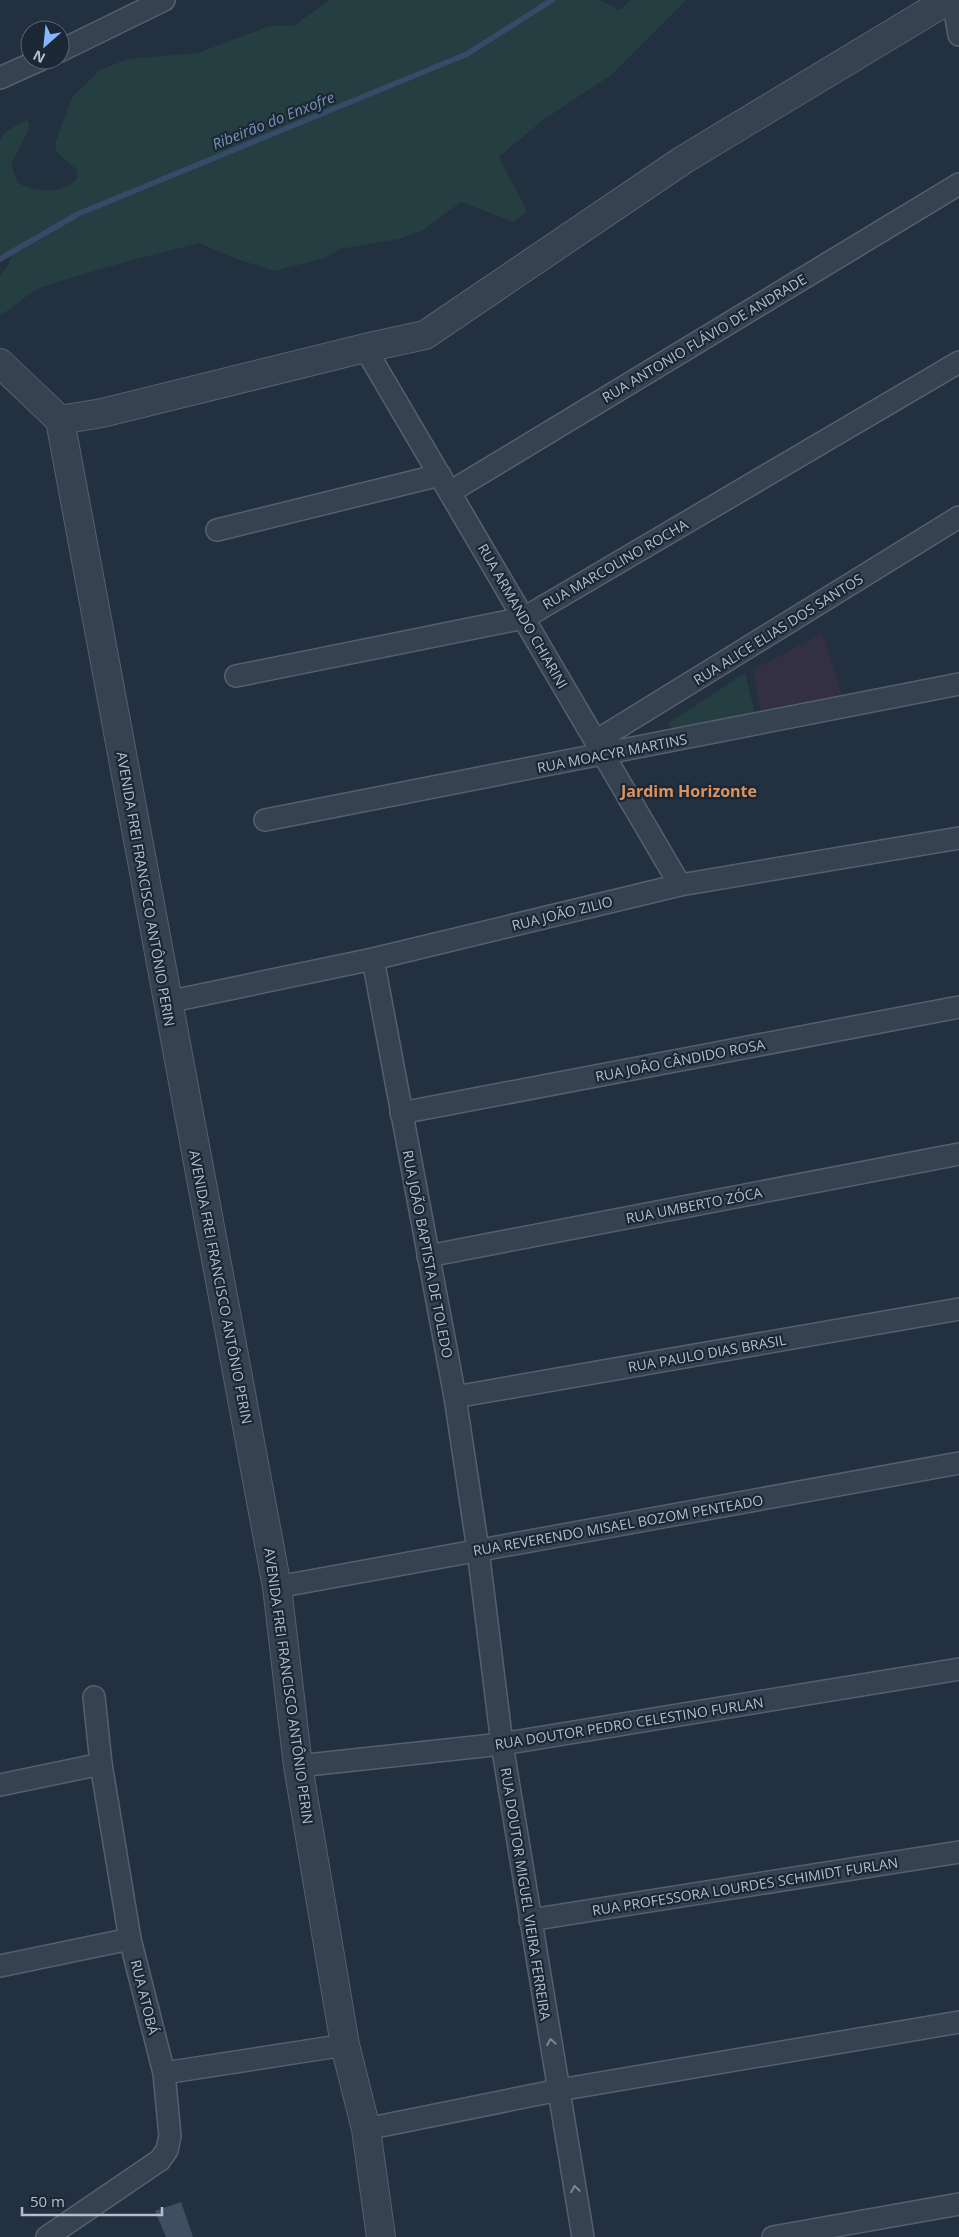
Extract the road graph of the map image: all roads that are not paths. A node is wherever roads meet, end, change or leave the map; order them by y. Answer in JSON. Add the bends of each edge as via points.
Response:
{"nodes":[{"id":1,"x":164,"y":0,"type":"edge"},
{"id":2,"x":948,"y":0,"type":"edge"},
{"id":3,"x":953,"y":0,"type":"edge"},
{"id":4,"x":959,"y":35,"type":"edge"},
{"id":5,"x":70,"y":46,"type":"edge"},
{"id":6,"x":20,"y":67,"type":"edge"},
{"id":7,"x":1,"y":74,"type":"edge"},
{"id":8,"x":959,"y":184,"type":"edge"},
{"id":9,"x":365,"y":348,"type":"junction"},
{"id":10,"x":959,"y":362,"type":"edge"},
{"id":11,"x":0,"y":363,"type":"edge"},
{"id":12,"x":60,"y":420,"type":"junction"},
{"id":13,"x":445,"y":483,"type":"junction"},
{"id":14,"x":959,"y":517,"type":"edge"},
{"id":15,"x":217,"y":530,"type":"dead end"},
{"id":16,"x":524,"y":618,"type":"junction"},
{"id":17,"x":236,"y":676,"type":"dead end"},
{"id":18,"x":959,"y":684,"type":"edge"},
{"id":19,"x":600,"y":748,"type":"junction"},
{"id":20,"x":264,"y":820,"type":"dead end"},
{"id":21,"x":959,"y":838,"type":"edge"},
{"id":22,"x":680,"y":885,"type":"junction"},
{"id":23,"x":373,"y":959,"type":"junction"},
{"id":24,"x":167,"y":1002,"type":"junction"},
{"id":25,"x":959,"y":1007,"type":"edge"},
{"id":26,"x":401,"y":1113,"type":"junction"},
{"id":27,"x":959,"y":1154,"type":"edge"},
{"id":28,"x":428,"y":1256,"type":"junction"},
{"id":29,"x":959,"y":1310,"type":"edge"},
{"id":30,"x":455,"y":1397,"type":"junction"},
{"id":31,"x":959,"y":1463,"type":"edge"},
{"id":32,"x":478,"y":1550,"type":"junction"},
{"id":33,"x":277,"y":1587,"type":"junction"},
{"id":34,"x":959,"y":1669,"type":"edge"},
{"id":35,"x":94,"y":1697,"type":"dead end"},
{"id":36,"x":502,"y":1744,"type":"junction"},
{"id":37,"x":101,"y":1764,"type":"junction"},
{"id":38,"x":298,"y":1766,"type":"junction"},
{"id":39,"x":0,"y":1785,"type":"edge"},
{"id":40,"x":959,"y":1852,"type":"edge"},
{"id":41,"x":530,"y":1920,"type":"junction"},
{"id":42,"x":130,"y":1939,"type":"junction"},
{"id":43,"x":0,"y":1966,"type":"edge"},
{"id":44,"x":959,"y":2022,"type":"edge"},
{"id":45,"x":345,"y":2045,"type":"junction"},
{"id":46,"x":164,"y":2073,"type":"junction"},
{"id":47,"x":559,"y":2090,"type":"junction"},
{"id":48,"x":366,"y":2129,"type":"junction"},
{"id":49,"x":959,"y":2204,"type":"edge"},
{"id":50,"x":47,"y":2237,"type":"edge"},
{"id":51,"x":381,"y":2237,"type":"edge"},
{"id":52,"x":583,"y":2237,"type":"edge"},
{"id":53,"x":773,"y":2237,"type":"edge"}],
"edges":[{"from":1,"to":5,"type":"street"},
{"from":2,"to":9,"type":"street","via":[[683,160],[425,335]]},
{"from":3,"to":4,"type":"street"},
{"from":6,"to":7,"type":"street"},
{"from":8,"to":13,"type":"street","name":"RUA ANTONIO FLÁVIO DE ANDRADE"},
{"from":9,"to":12,"type":"street","via":[[102,413]]},
{"from":9,"to":13,"type":"street","name":"RUA ARMANDO CHIARINI"},
{"from":10,"to":16,"type":"street","name":"RUA MARCOLINO ROCHA"},
{"from":11,"to":12,"type":"street"},
{"from":12,"to":24,"type":"street","name":"AVENIDA FREI FRANCISCO ANTÔNIO PERIN"},
{"from":13,"to":15,"type":"street","name":"RUA ANTONIO FLÁVIO DE ANDRADE"},
{"from":13,"to":16,"type":"street","name":"RUA ARMANDO CHIARINI"},
{"from":14,"to":19,"type":"street","name":"RUA ALICE ELIAS DOS SANTOS"},
{"from":16,"to":17,"type":"street","name":"RUA MARCOLINO ROCHA"},
{"from":16,"to":19,"type":"street","name":"RUA ARMANDO CHIARINI"},
{"from":18,"to":19,"type":"street","name":"RUA MOACYR MARTINS"},
{"from":19,"to":20,"type":"street","name":"RUA MOACYR MARTINS"},
{"from":19,"to":22,"type":"street","name":"RUA ARMANDO CHIARINI"},
{"from":21,"to":22,"type":"street","name":"RUA JOÃO ZILIO"},
{"from":22,"to":23,"type":"street","name":"RUA JOÃO ZILIO"},
{"from":23,"to":24,"type":"street","name":"RUA JOÃO ZILIO"},
{"from":23,"to":26,"type":"street","name":"RUA JOÃO BAPTISTA DE TOLEDO"},
{"from":24,"to":33,"type":"street","name":"AVENIDA FREI FRANCISCO ANTÔNIO PERIN"},
{"from":25,"to":26,"type":"street","name":"RUA JOÃO CÂNDIDO ROSA"},
{"from":26,"to":28,"type":"street","name":"RUA JOÃO BAPTISTA DE TOLEDO"},
{"from":27,"to":28,"type":"street","name":"RUA UMBERTO ZÓCA"},
{"from":28,"to":30,"type":"street","name":"RUA JOÃO BAPTISTA DE TOLEDO"},
{"from":29,"to":30,"type":"street","name":"RUA PAULO DIAS BRASIL"},
{"from":30,"to":32,"type":"street","name":"RUA JOÃO BAPTISTA DE TOLEDO"},
{"from":31,"to":32,"type":"street","name":"RUA REVERENDO MISAEL BOZOM PENTEADO"},
{"from":32,"to":33,"type":"street","name":"RUA REVERENDO MISAEL BOZOM PENTEADO"},
{"from":32,"to":36,"type":"street","name":"RUA DOUTOR MIGUEL VIEIRA FERREIRA"},
{"from":33,"to":38,"type":"street","name":"AVENIDA FREI FRANCISCO ANTÔNIO PERIN"},
{"from":34,"to":36,"type":"street","name":"RUA DOUTOR PEDRO CELESTINO FURLAN"},
{"from":35,"to":37,"type":"street","name":"RUA ATOBÁ"},
{"from":36,"to":38,"type":"street","name":"RUA DOUTOR PEDRO CELESTINO FURLAN"},
{"from":36,"to":41,"type":"street","name":"RUA DOUTOR MIGUEL VIEIRA FERREIRA"},
{"from":37,"to":39,"type":"street"},
{"from":37,"to":42,"type":"street","name":"RUA ATOBÁ"},
{"from":38,"to":45,"type":"street","name":"AVENIDA FREI FRANCISCO ANTÔNIO PERIN"},
{"from":40,"to":41,"type":"street","name":"RUA PROFESSORA LOURDES SCHIMIDT FURLAN"},
{"from":47,"to":41,"type":"street","name":"RUA DOUTOR MIGUEL VIEIRA FERREIRA","one_way":true},
{"from":42,"to":43,"type":"street"},
{"from":42,"to":46,"type":"street","name":"RUA ATOBÁ"},
{"from":44,"to":47,"type":"street"},
{"from":45,"to":46,"type":"street"},
{"from":45,"to":48,"type":"street","name":"AVENIDA FREI FRANCISCO ANTÔNIO PERIN"},
{"from":46,"to":50,"type":"street","name":"RUA ATOBÁ","via":[[170,2136],[167,2150],[160,2160]]},
{"from":47,"to":48,"type":"street"},
{"from":52,"to":47,"type":"street","name":"RUA DOUTOR MIGUEL VIEIRA FERREIRA","one_way":true},
{"from":48,"to":51,"type":"street","name":"AVENIDA FREI FRANCISCO ANTÔNIO PERIN"},
{"from":49,"to":53,"type":"street"}]}
